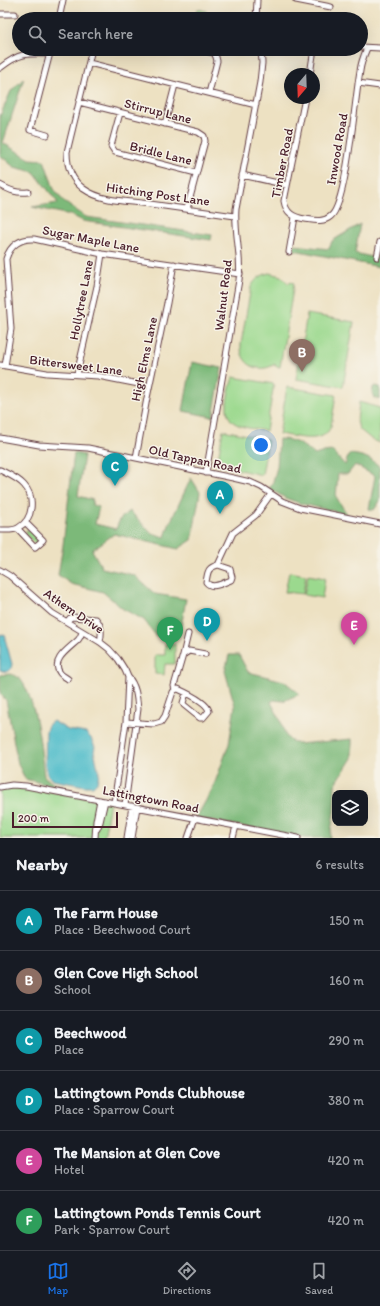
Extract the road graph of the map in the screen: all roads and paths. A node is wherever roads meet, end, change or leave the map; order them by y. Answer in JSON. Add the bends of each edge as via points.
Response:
{"nodes":[{"id":1,"x":63,"y":0,"type":"edge"},
{"id":2,"x":257,"y":0,"type":"edge"},
{"id":3,"x":296,"y":0,"type":"edge"},
{"id":4,"x":331,"y":7,"type":"dead end"},
{"id":5,"x":60,"y":12,"type":"edge"},
{"id":6,"x":256,"y":12,"type":"edge"},
{"id":7,"x":0,"y":14,"type":"edge"},
{"id":8,"x":12,"y":14,"type":"edge"},
{"id":9,"x":368,"y":48,"type":"edge"},
{"id":10,"x":380,"y":48,"type":"edge"},
{"id":11,"x":17,"y":56,"type":"edge"},
{"id":12,"x":49,"y":56,"type":"edge"},
{"id":13,"x":90,"y":56,"type":"edge"},
{"id":14,"x":216,"y":56,"type":"edge"},
{"id":15,"x":261,"y":56,"type":"edge"},
{"id":16,"x":313,"y":56,"type":"edge"},
{"id":17,"x":364,"y":56,"type":"edge"},
{"id":18,"x":89,"y":63,"type":"junction"},
{"id":19,"x":0,"y":68,"type":"edge"},
{"id":20,"x":311,"y":68,"type":"edge"},
{"id":21,"x":358,"y":83,"type":"junction"},
{"id":22,"x":175,"y":85,"type":"junction"},
{"id":23,"x":380,"y":86,"type":"edge"},
{"id":24,"x":209,"y":93,"type":"junction"},
{"id":25,"x":79,"y":102,"type":"junction"},
{"id":26,"x":304,"y":104,"type":"edge"},
{"id":27,"x":256,"y":105,"type":"junction"},
{"id":28,"x":120,"y":113,"type":"junction"},
{"id":29,"x":165,"y":124,"type":"junction"},
{"id":30,"x":47,"y":135,"type":"dead end"},
{"id":31,"x":196,"y":173,"type":"junction"},
{"id":32,"x":242,"y":175,"type":"junction"},
{"id":33,"x":0,"y":185,"type":"edge"},
{"id":34,"x":286,"y":185,"type":"junction"},
{"id":35,"x":28,"y":192,"type":"dead end"},
{"id":36,"x":187,"y":209,"type":"junction"},
{"id":37,"x":235,"y":216,"type":"junction"},
{"id":38,"x":295,"y":217,"type":"junction"},
{"id":39,"x":380,"y":242,"type":"edge"},
{"id":40,"x":289,"y":252,"type":"dead end"},
{"id":41,"x":102,"y":254,"type":"junction"},
{"id":42,"x":377,"y":257,"type":"dead end"},
{"id":43,"x":174,"y":264,"type":"junction"},
{"id":44,"x":240,"y":274,"type":"junction"},
{"id":45,"x":3,"y":365,"type":"edge"},
{"id":46,"x":77,"y":374,"type":"junction"},
{"id":47,"x":149,"y":386,"type":"junction"},
{"id":48,"x":0,"y":438,"type":"edge"},
{"id":49,"x":136,"y":458,"type":"junction"},
{"id":50,"x":0,"y":470,"type":"edge"},
{"id":51,"x":206,"y":473,"type":"junction"},
{"id":52,"x":271,"y":494,"type":"junction"},
{"id":53,"x":26,"y":522,"type":"junction"},
{"id":54,"x":380,"y":524,"type":"edge"},
{"id":55,"x":18,"y":529,"type":"junction"},
{"id":56,"x":0,"y":530,"type":"edge"},
{"id":57,"x":218,"y":565,"type":"junction"},
{"id":58,"x":0,"y":570,"type":"edge"},
{"id":59,"x":67,"y":622,"type":"junction"},
{"id":60,"x":82,"y":632,"type":"junction"},
{"id":61,"x":188,"y":634,"type":"dead end"},
{"id":62,"x":100,"y":642,"type":"junction"},
{"id":63,"x":205,"y":654,"type":"dead end"},
{"id":64,"x":183,"y":655,"type":"junction"},
{"id":65,"x":128,"y":677,"type":"junction"},
{"id":66,"x":68,"y":679,"type":"dead end"},
{"id":67,"x":175,"y":690,"type":"junction"},
{"id":68,"x":186,"y":692,"type":"junction"},
{"id":69,"x":126,"y":722,"type":"junction"},
{"id":70,"x":136,"y":723,"type":"junction"},
{"id":71,"x":117,"y":783,"type":"junction"},
{"id":72,"x":128,"y":784,"type":"junction"},
{"id":73,"x":0,"y":787,"type":"edge"},
{"id":74,"x":102,"y":801,"type":"junction"},
{"id":75,"x":114,"y":803,"type":"junction"},
{"id":76,"x":125,"y":805,"type":"junction"},
{"id":77,"x":134,"y":806,"type":"junction"},
{"id":78,"x":195,"y":818,"type":"junction"},
{"id":79,"x":236,"y":826,"type":"junction"},
{"id":80,"x":95,"y":838,"type":"edge"},
{"id":81,"x":127,"y":838,"type":"edge"},
{"id":82,"x":132,"y":838,"type":"edge"},
{"id":83,"x":188,"y":838,"type":"edge"},
{"id":84,"x":233,"y":838,"type":"edge"},
{"id":85,"x":298,"y":838,"type":"edge"}],
"edges":[{"from":1,"to":5,"type":"street"},
{"from":2,"to":6,"type":"street"},
{"from":3,"to":4,"type":"street"},
{"from":7,"to":8,"type":"street"},
{"from":9,"to":10,"type":"street"},
{"from":11,"to":19,"type":"street"},
{"from":12,"to":30,"type":"street","via":[[30,130]]},
{"from":13,"to":18,"type":"street","name":"Hitching Post Lane"},
{"from":14,"to":24,"type":"street","via":[[217,61]]},
{"from":15,"to":27,"type":"street","name":"Walnut Road","via":[[262,71]]},
{"from":16,"to":20,"type":"street"},
{"from":17,"to":21,"type":"street","name":"Inwood Road"},
{"from":18,"to":22,"type":"street"},
{"from":18,"to":25,"type":"street","name":"Hitching Post Lane"},
{"from":21,"to":23,"type":"street"},
{"from":21,"to":38,"type":"street","name":"Inwood Road","via":[[350,144],[337,208],[331,216],[322,220]]},
{"from":22,"to":24,"type":"street"},
{"from":22,"to":29,"type":"street"},
{"from":24,"to":27,"type":"street"},
{"from":25,"to":28,"type":"street","name":"Stirrup Lane"},
{"from":25,"to":36,"type":"street","name":"Hitching Post Lane","via":[[67,159],[70,173],[79,186],[90,193],[112,199]]},
{"from":26,"to":34,"type":"street","name":"Timber Road"},
{"from":27,"to":32,"type":"street","name":"Walnut Road"},
{"from":28,"to":29,"type":"street","name":"Stirrup Lane"},
{"from":28,"to":31,"type":"street","name":"Bridle Lane","via":[[112,146],[115,152]]},
{"from":29,"to":31,"type":"street","name":"Stirrup Lane","via":[[198,132],[204,136]]},
{"from":31,"to":36,"type":"street","name":"Stirrup Lane"},
{"from":32,"to":34,"type":"street"},
{"from":32,"to":37,"type":"street","name":"Walnut Road"},
{"from":33,"to":35,"type":"street","via":[[18,193]]},
{"from":34,"to":38,"type":"street","name":"Timber Road","via":[[284,204]]},
{"from":36,"to":37,"type":"street","name":"Hitching Post Lane"},
{"from":37,"to":44,"type":"street","name":"Walnut Road"},
{"from":38,"to":40,"type":"street"},
{"from":39,"to":42,"type":"street"},
{"from":41,"to":43,"type":"street","name":"Sugar Maple Lane"},
{"from":41,"to":45,"type":"street","name":"Sugar Maple Lane","via":[[30,238],[19,241],[11,248],[6,262],[11,329]]},
{"from":41,"to":46,"type":"street","name":"Hollytree Lane"},
{"from":43,"to":44,"type":"street","name":"Sugar Maple Lane"},
{"from":43,"to":47,"type":"street","name":"High Elms Lane"},
{"from":44,"to":51,"type":"street","name":"Walnut Road"},
{"from":45,"to":46,"type":"street","name":"Bittersweet Lane","via":[[47,373]]},
{"from":46,"to":47,"type":"street","name":"Bittersweet Lane"},
{"from":47,"to":49,"type":"street","name":"High Elms Lane"},
{"from":48,"to":49,"type":"street","name":"Old Tappan Road","via":[[39,445],[88,448]]},
{"from":49,"to":51,"type":"street","name":"Old Tappan Road"},
{"from":50,"to":53,"type":"street","via":[[18,480],[28,491],[32,507]]},
{"from":51,"to":52,"type":"street","name":"Old Tappan Road","via":[[250,482]]},
{"from":52,"to":54,"type":"street","name":"Old Tappan Road","via":[[300,508]]},
{"from":52,"to":57,"type":"street","via":[[256,515],[232,533]]},
{"from":53,"to":55,"type":"street"},
{"from":53,"to":55,"type":"street","via":[[43,540],[35,547]]},
{"from":55,"to":56,"type":"street"},
{"from":57,"to":57,"type":"street","via":[[209,569],[206,582],[212,587],[231,580],[232,577],[230,569]]},
{"from":58,"to":59,"type":"street","name":"Athem Drive","via":[[45,608]]},
{"from":59,"to":60,"type":"street","name":"Athem Drive"},
{"from":59,"to":62,"type":"street","via":[[73,617],[96,619],[102,632]]},
{"from":60,"to":62,"type":"street","name":"Athem Drive"},
{"from":60,"to":66,"type":"street","via":[[78,640],[60,658],[58,669]]},
{"from":61,"to":64,"type":"street"},
{"from":62,"to":65,"type":"street","name":"Athem Drive","via":[[118,659]]},
{"from":63,"to":64,"type":"street","via":[[189,651]]},
{"from":64,"to":67,"type":"street"},
{"from":65,"to":69,"type":"street"},
{"from":65,"to":70,"type":"street","name":"Athem Drive","via":[[136,695]]},
{"from":67,"to":68,"type":"street"},
{"from":67,"to":70,"type":"street","via":[[161,722]]},
{"from":68,"to":68,"type":"street","via":[[208,707],[209,711],[203,718],[184,705]]},
{"from":69,"to":70,"type":"street"},
{"from":69,"to":71,"type":"street"},
{"from":70,"to":72,"type":"street","name":"Athem Drive"},
{"from":71,"to":72,"type":"street"},
{"from":71,"to":75,"type":"street"},
{"from":72,"to":76,"type":"street","name":"Athem Drive"},
{"from":73,"to":74,"type":"street","name":"Lattingtown Road","via":[[26,786]]},
{"from":74,"to":75,"type":"street","name":"Lattingtown Road"},
{"from":74,"to":80,"type":"street"},
{"from":75,"to":76,"type":"street","name":"Lattingtown Road"},
{"from":76,"to":77,"type":"street","name":"Lattingtown Road"},
{"from":77,"to":78,"type":"street","name":"Lattingtown Road"},
{"from":77,"to":81,"type":"street"},
{"from":77,"to":82,"type":"street"},
{"from":78,"to":79,"type":"street","name":"Lattingtown Road"},
{"from":78,"to":83,"type":"street"},
{"from":79,"to":84,"type":"street"},
{"from":79,"to":85,"type":"street","name":"Lattingtown Road"}]}
